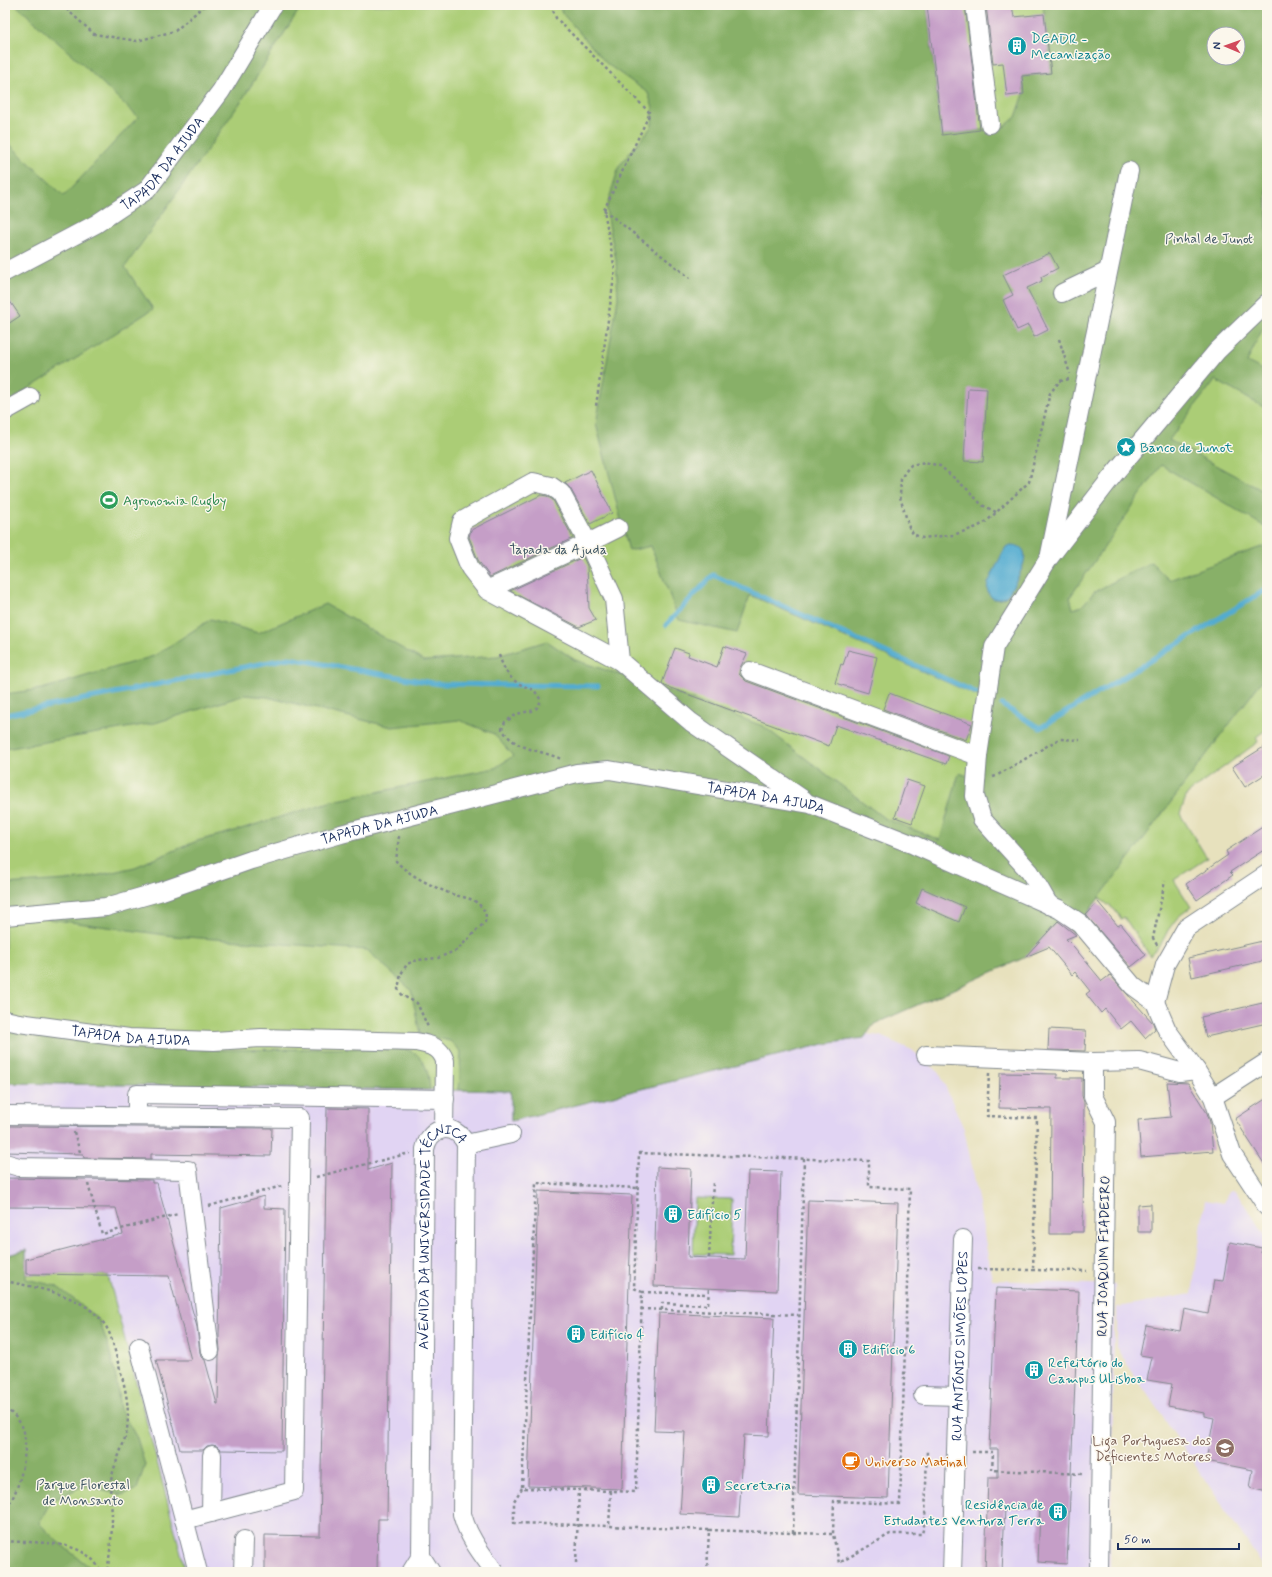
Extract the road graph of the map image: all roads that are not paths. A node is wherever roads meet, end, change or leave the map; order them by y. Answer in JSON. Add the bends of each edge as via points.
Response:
{"nodes":[{"id":1,"x":273,"y":5,"type":"edge"},
{"id":2,"x":975,"y":5,"type":"edge"},
{"id":3,"x":990,"y":124,"type":"dead end"},
{"id":4,"x":1129,"y":170,"type":"dead end"},
{"id":5,"x":1108,"y":271,"type":"junction"},
{"id":6,"x":5,"y":272,"type":"edge"},
{"id":7,"x":1062,"y":293,"type":"dead end"},
{"id":8,"x":1267,"y":303,"type":"edge"},
{"id":9,"x":30,"y":397,"type":"dead end"},
{"id":10,"x":5,"y":411,"type":"edge"},
{"id":11,"x":618,"y":528,"type":"dead end"},
{"id":12,"x":588,"y":543,"type":"junction"},
{"id":13,"x":1049,"y":558,"type":"junction"},
{"id":14,"x":487,"y":590,"type":"junction"},
{"id":15,"x":620,"y":661,"type":"junction"},
{"id":16,"x":750,"y":671,"type":"dead end"},
{"id":17,"x":978,"y":756,"type":"junction"},
{"id":18,"x":810,"y":804,"type":"junction"},
{"id":19,"x":1267,"y":874,"type":"edge"},
{"id":20,"x":1049,"y":905,"type":"junction"},
{"id":21,"x":5,"y":916,"type":"edge"},
{"id":22,"x":1155,"y":1002,"type":"junction"},
{"id":23,"x":5,"y":1020,"type":"edge"},
{"id":24,"x":926,"y":1055,"type":"dead end"},
{"id":25,"x":1092,"y":1062,"type":"junction"},
{"id":26,"x":1267,"y":1062,"type":"edge"},
{"id":27,"x":1196,"y":1070,"type":"junction"},
{"id":28,"x":1213,"y":1097,"type":"junction"},
{"id":29,"x":445,"y":1099,"type":"junction"},
{"id":30,"x":5,"y":1115,"type":"edge"},
{"id":31,"x":137,"y":1116,"type":"junction"},
{"id":32,"x":444,"y":1129,"type":"junction"},
{"id":33,"x":511,"y":1134,"type":"dead end"},
{"id":34,"x":466,"y":1144,"type":"junction"},
{"id":35,"x":10,"y":1166,"type":"edge"},
{"id":36,"x":1267,"y":1207,"type":"edge"},
{"id":37,"x":963,"y":1239,"type":"dead end"},
{"id":38,"x":139,"y":1348,"type":"dead end"},
{"id":39,"x":210,"y":1351,"type":"dead end"},
{"id":40,"x":923,"y":1395,"type":"dead end"},
{"id":41,"x":958,"y":1396,"type":"junction"},
{"id":42,"x":212,"y":1455,"type":"dead end"},
{"id":43,"x":211,"y":1513,"type":"junction"},
{"id":44,"x":184,"y":1520,"type":"junction"},
{"id":45,"x":244,"y":1540,"type":"dead end"},
{"id":46,"x":421,"y":1556,"type":"junction"},
{"id":47,"x":198,"y":1572,"type":"edge"},
{"id":48,"x":243,"y":1572,"type":"edge"},
{"id":49,"x":411,"y":1572,"type":"edge"},
{"id":50,"x":430,"y":1572,"type":"edge"},
{"id":51,"x":495,"y":1572,"type":"edge"},
{"id":52,"x":952,"y":1572,"type":"edge"},
{"id":53,"x":1099,"y":1572,"type":"edge"}],
"edges":[{"from":1,"to":6,"type":"street","name":"TAPADA DA AJUDA","via":[[221,91],[147,190],[96,224]]},
{"from":2,"to":3,"type":"street"},
{"from":4,"to":5,"type":"street"},
{"from":5,"to":7,"type":"street"},
{"from":5,"to":13,"type":"street"},
{"from":8,"to":13,"type":"street","via":[[1218,351],[1114,474]]},
{"from":9,"to":10,"type":"street"},
{"from":11,"to":12,"type":"street"},
{"from":12,"to":14,"type":"street"},
{"from":12,"to":14,"type":"street","via":[[561,493],[551,486],[533,482],[462,521],[458,538],[470,568]]},
{"from":12,"to":15,"type":"street","via":[[614,599]]},
{"from":13,"to":17,"type":"street","via":[[994,647]]},
{"from":14,"to":15,"type":"street"},
{"from":15,"to":18,"type":"street","via":[[691,722]]},
{"from":16,"to":17,"type":"street"},
{"from":17,"to":20,"type":"street","via":[[975,796],[982,819],[1030,872]]},
{"from":18,"to":20,"type":"street","name":"TAPADA DA AJUDA","via":[[914,845]]},
{"from":18,"to":21,"type":"street","name":"TAPADA DA AJUDA","via":[[609,770],[577,773],[340,834],[106,907]]},
{"from":19,"to":22,"type":"street","via":[[1186,928],[1165,964]]},
{"from":20,"to":22,"type":"street","name":"TAPADA DA AJUDA","via":[[1080,923],[1133,986]]},
{"from":22,"to":27,"type":"street","via":[[1167,1030]]},
{"from":23,"to":29,"type":"street","name":"TAPADA DA AJUDA","via":[[129,1038],[214,1041],[284,1038],[416,1042],[432,1045],[442,1053],[445,1061]]},
{"from":24,"to":25,"type":"street"},
{"from":25,"to":27,"type":"street","via":[[1139,1061],[1180,1072]]},
{"from":25,"to":53,"type":"street","name":"RUA JOAQUIM FIADEIRO","via":[[1094,1096],[1106,1122]]},
{"from":26,"to":28,"type":"street"},
{"from":27,"to":28,"type":"street"},
{"from":28,"to":36,"type":"street","via":[[1232,1154]]},
{"from":29,"to":31,"type":"street","via":[[137,1094]]},
{"from":29,"to":32,"type":"street"},
{"from":30,"to":31,"type":"street"},
{"from":31,"to":43,"type":"street","via":[[300,1118],[294,1491]]},
{"from":32,"to":34,"type":"street","name":"AVENIDA DA UNIVERSIDADE TÉCNICA","via":[[457,1132]]},
{"from":32,"to":46,"type":"street","name":"AVENIDA DA UNIVERSIDADE TÉCNICA","via":[[438,1130],[429,1138],[425,1149]]},
{"from":33,"to":34,"type":"street"},
{"from":34,"to":51,"type":"street","name":"AVENIDA DA UNIVERSIDADE TÉCNICA","via":[[462,1514],[465,1528]]},
{"from":35,"to":39,"type":"street","via":[[188,1170]]},
{"from":37,"to":41,"type":"street","name":"RUA ANTÓNIO SIMÕES LOPES"},
{"from":38,"to":44,"type":"street"},
{"from":40,"to":41,"type":"street"},
{"from":41,"to":52,"type":"street","name":"RUA ANTÓNIO SIMÕES LOPES"},
{"from":42,"to":43,"type":"street"},
{"from":43,"to":44,"type":"street"},
{"from":44,"to":47,"type":"street"},
{"from":45,"to":48,"type":"street"},
{"from":46,"to":49,"type":"street"},
{"from":46,"to":50,"type":"street","name":"AVENIDA DA UNIVERSIDADE TÉCNICA"}]}
